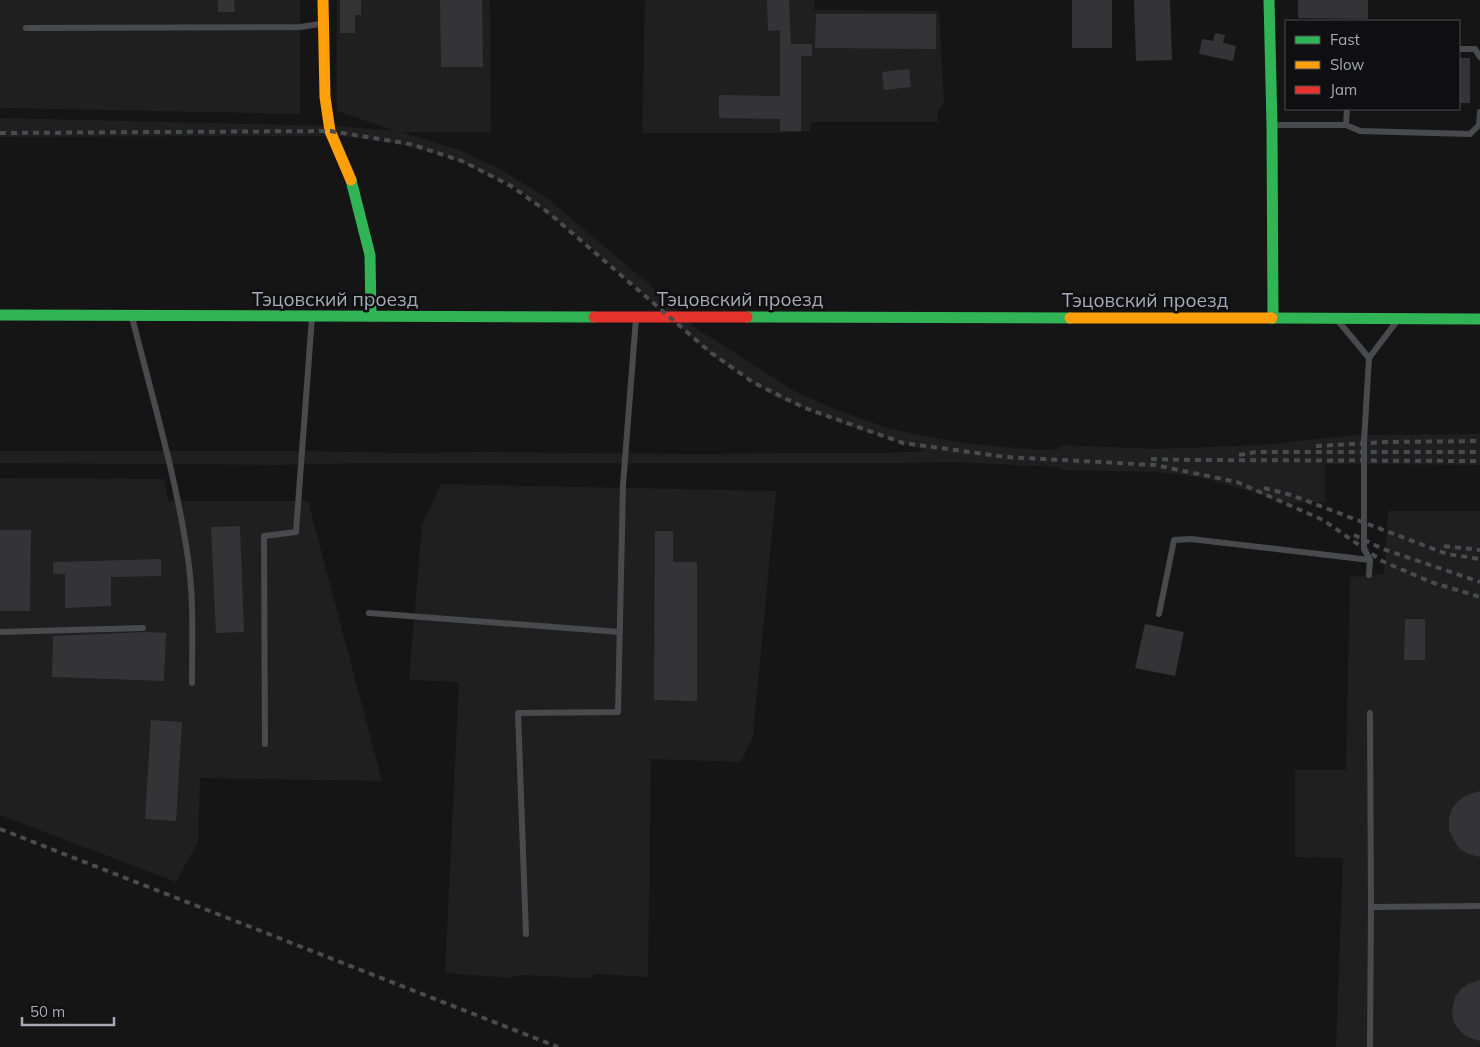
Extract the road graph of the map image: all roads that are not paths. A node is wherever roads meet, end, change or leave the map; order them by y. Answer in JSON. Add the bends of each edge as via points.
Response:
{"nodes":[{"id":1,"x":323,"y":0,"type":"edge"},
{"id":2,"x":1269,"y":0,"type":"edge"},
{"id":3,"x":324,"y":24,"type":"junction"},
{"id":4,"x":26,"y":28,"type":"dead end"},
{"id":5,"x":1460,"y":49,"type":"edge"},
{"id":6,"x":1480,"y":57,"type":"edge"},
{"id":7,"x":1347,"y":110,"type":"edge"},
{"id":8,"x":1480,"y":112,"type":"edge"},
{"id":9,"x":1272,"y":125,"type":"junction"},
{"id":10,"x":1346,"y":125,"type":"junction"},
{"id":11,"x":0,"y":315,"type":"edge"},
{"id":12,"x":131,"y":316,"type":"junction"},
{"id":13,"x":312,"y":316,"type":"junction"},
{"id":14,"x":371,"y":316,"type":"junction"},
{"id":15,"x":636,"y":316,"type":"junction"},
{"id":16,"x":1273,"y":318,"type":"junction"},
{"id":17,"x":1336,"y":318,"type":"junction"},
{"id":18,"x":1399,"y":318,"type":"junction"},
{"id":19,"x":1480,"y":319,"type":"edge"},
{"id":20,"x":1369,"y":358,"type":"junction"},
{"id":21,"x":1370,"y":560,"type":"junction"},
{"id":22,"x":1369,"y":575,"type":"dead end"},
{"id":23,"x":369,"y":613,"type":"dead end"},
{"id":24,"x":1159,"y":614,"type":"dead end"},
{"id":25,"x":143,"y":628,"type":"dead end"},
{"id":26,"x":0,"y":632,"type":"edge"},
{"id":27,"x":620,"y":632,"type":"junction"},
{"id":28,"x":192,"y":683,"type":"dead end"},
{"id":29,"x":1370,"y":713,"type":"dead end"},
{"id":30,"x":265,"y":744,"type":"dead end"},
{"id":31,"x":1480,"y":906,"type":"edge"},
{"id":32,"x":1371,"y":907,"type":"junction"},
{"id":33,"x":526,"y":934,"type":"dead end"},
{"id":34,"x":1370,"y":1047,"type":"edge"}],
"edges":[{"from":1,"to":3,"type":"street"},
{"from":2,"to":9,"type":"street"},
{"from":3,"to":4,"type":"lane","via":[[300,27]]},
{"from":3,"to":14,"type":"street","via":[[325,97],[330,131],[353,184],[370,254]]},
{"from":5,"to":6,"type":"lane","via":[[1475,49]]},
{"from":7,"to":10,"type":"lane"},
{"from":8,"to":10,"type":"lane","via":[[1479,125],[1470,134],[1360,131]]},
{"from":9,"to":10,"type":"lane"},
{"from":9,"to":16,"type":"street"},
{"from":11,"to":12,"type":"street","name":"Тэцовский проезд"},
{"from":12,"to":13,"type":"street","name":"Тэцовский проезд"},
{"from":12,"to":28,"type":"lane","via":[[173,478],[188,558],[193,612]]},
{"from":13,"to":14,"type":"street","name":"Тэцовский проезд"},
{"from":13,"to":30,"type":"lane","via":[[296,532],[264,536]]},
{"from":14,"to":15,"type":"street","name":"Тэцовский проезд"},
{"from":15,"to":16,"type":"street","name":"Тэцовский проезд"},
{"from":15,"to":27,"type":"lane","via":[[622,484]]},
{"from":16,"to":17,"type":"street","name":"Тэцовский проезд"},
{"from":17,"to":18,"type":"street","name":"Тэцовский проезд"},
{"from":17,"to":20,"type":"lane"},
{"from":18,"to":19,"type":"street","name":"Тэцовский проезд"},
{"from":18,"to":20,"type":"lane"},
{"from":20,"to":21,"type":"lane","via":[[1364,442],[1364,549]]},
{"from":21,"to":22,"type":"lane"},
{"from":21,"to":24,"type":"lane","via":[[1191,539],[1174,540]]},
{"from":23,"to":27,"type":"lane"},
{"from":25,"to":26,"type":"lane"},
{"from":27,"to":33,"type":"lane","via":[[618,712],[518,713]]},
{"from":29,"to":32,"type":"lane"},
{"from":31,"to":32,"type":"lane"},
{"from":32,"to":34,"type":"lane"}]}
